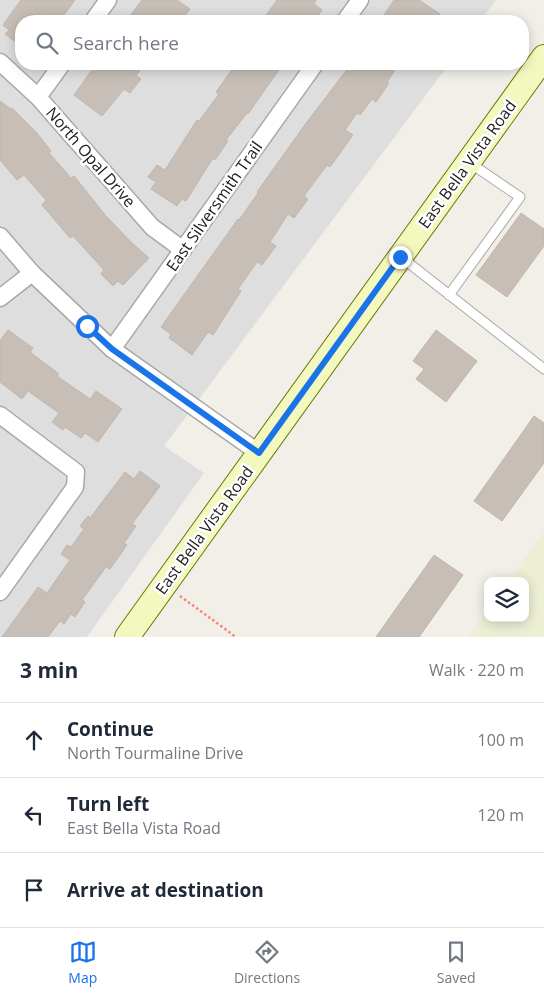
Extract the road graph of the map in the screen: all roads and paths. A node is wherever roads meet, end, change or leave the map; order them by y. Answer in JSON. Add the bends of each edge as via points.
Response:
{"nodes":[{"id":1,"x":108,"y":0,"type":"edge"},
{"id":2,"x":360,"y":0,"type":"edge"},
{"id":3,"x":97,"y":15,"type":"edge"},
{"id":4,"x":349,"y":15,"type":"edge"},
{"id":5,"x":0,"y":62,"type":"edge"},
{"id":6,"x":542,"y":65,"type":"edge"},
{"id":7,"x":58,"y":70,"type":"edge"},
{"id":8,"x":311,"y":70,"type":"edge"},
{"id":9,"x":38,"y":97,"type":"junction"},
{"id":10,"x":469,"y":162,"type":"junction"},
{"id":11,"x":0,"y":236,"type":"edge"},
{"id":12,"x":183,"y":250,"type":"junction"},
{"id":13,"x":400,"y":257,"type":"junction"},
{"id":14,"x":32,"y":273,"type":"junction"},
{"id":15,"x":449,"y":295,"type":"junction"},
{"id":16,"x":0,"y":298,"type":"edge"},
{"id":17,"x":112,"y":349,"type":"junction"},
{"id":18,"x":544,"y":370,"type":"edge"},
{"id":19,"x":0,"y":415,"type":"edge"},
{"id":20,"x":259,"y":453,"type":"junction"},
{"id":21,"x":164,"y":585,"type":"junction"},
{"id":22,"x":0,"y":592,"type":"edge"},
{"id":23,"x":127,"y":637,"type":"edge"},
{"id":24,"x":236,"y":637,"type":"edge"}],
"edges":[{"from":1,"to":3,"type":"street"},
{"from":2,"to":4,"type":"street"},
{"from":5,"to":9,"type":"street","name":"North Opal Drive"},
{"from":6,"to":10,"type":"street","name":"East Bella Vista Road"},
{"from":7,"to":9,"type":"street"},
{"from":8,"to":12,"type":"street","name":"East Silversmith Trail"},
{"from":9,"to":12,"type":"street","name":"North Opal Drive","via":[[152,227]]},
{"from":10,"to":13,"type":"street","name":"East Bella Vista Road"},
{"from":10,"to":15,"type":"lane","via":[[520,197]]},
{"from":11,"to":14,"type":"street"},
{"from":12,"to":17,"type":"street","name":"East Silversmith Trail"},
{"from":13,"to":15,"type":"lane"},
{"from":13,"to":20,"type":"street","name":"East Bella Vista Road"},
{"from":14,"to":16,"type":"street"},
{"from":14,"to":17,"type":"street"},
{"from":15,"to":18,"type":"lane"},
{"from":17,"to":20,"type":"street"},
{"from":19,"to":22,"type":"street","via":[[76,472],[75,487]]},
{"from":20,"to":21,"type":"street","name":"East Bella Vista Road"},
{"from":21,"to":23,"type":"street","name":"East Bella Vista Road"},
{"from":21,"to":24,"type":"path"}]}
